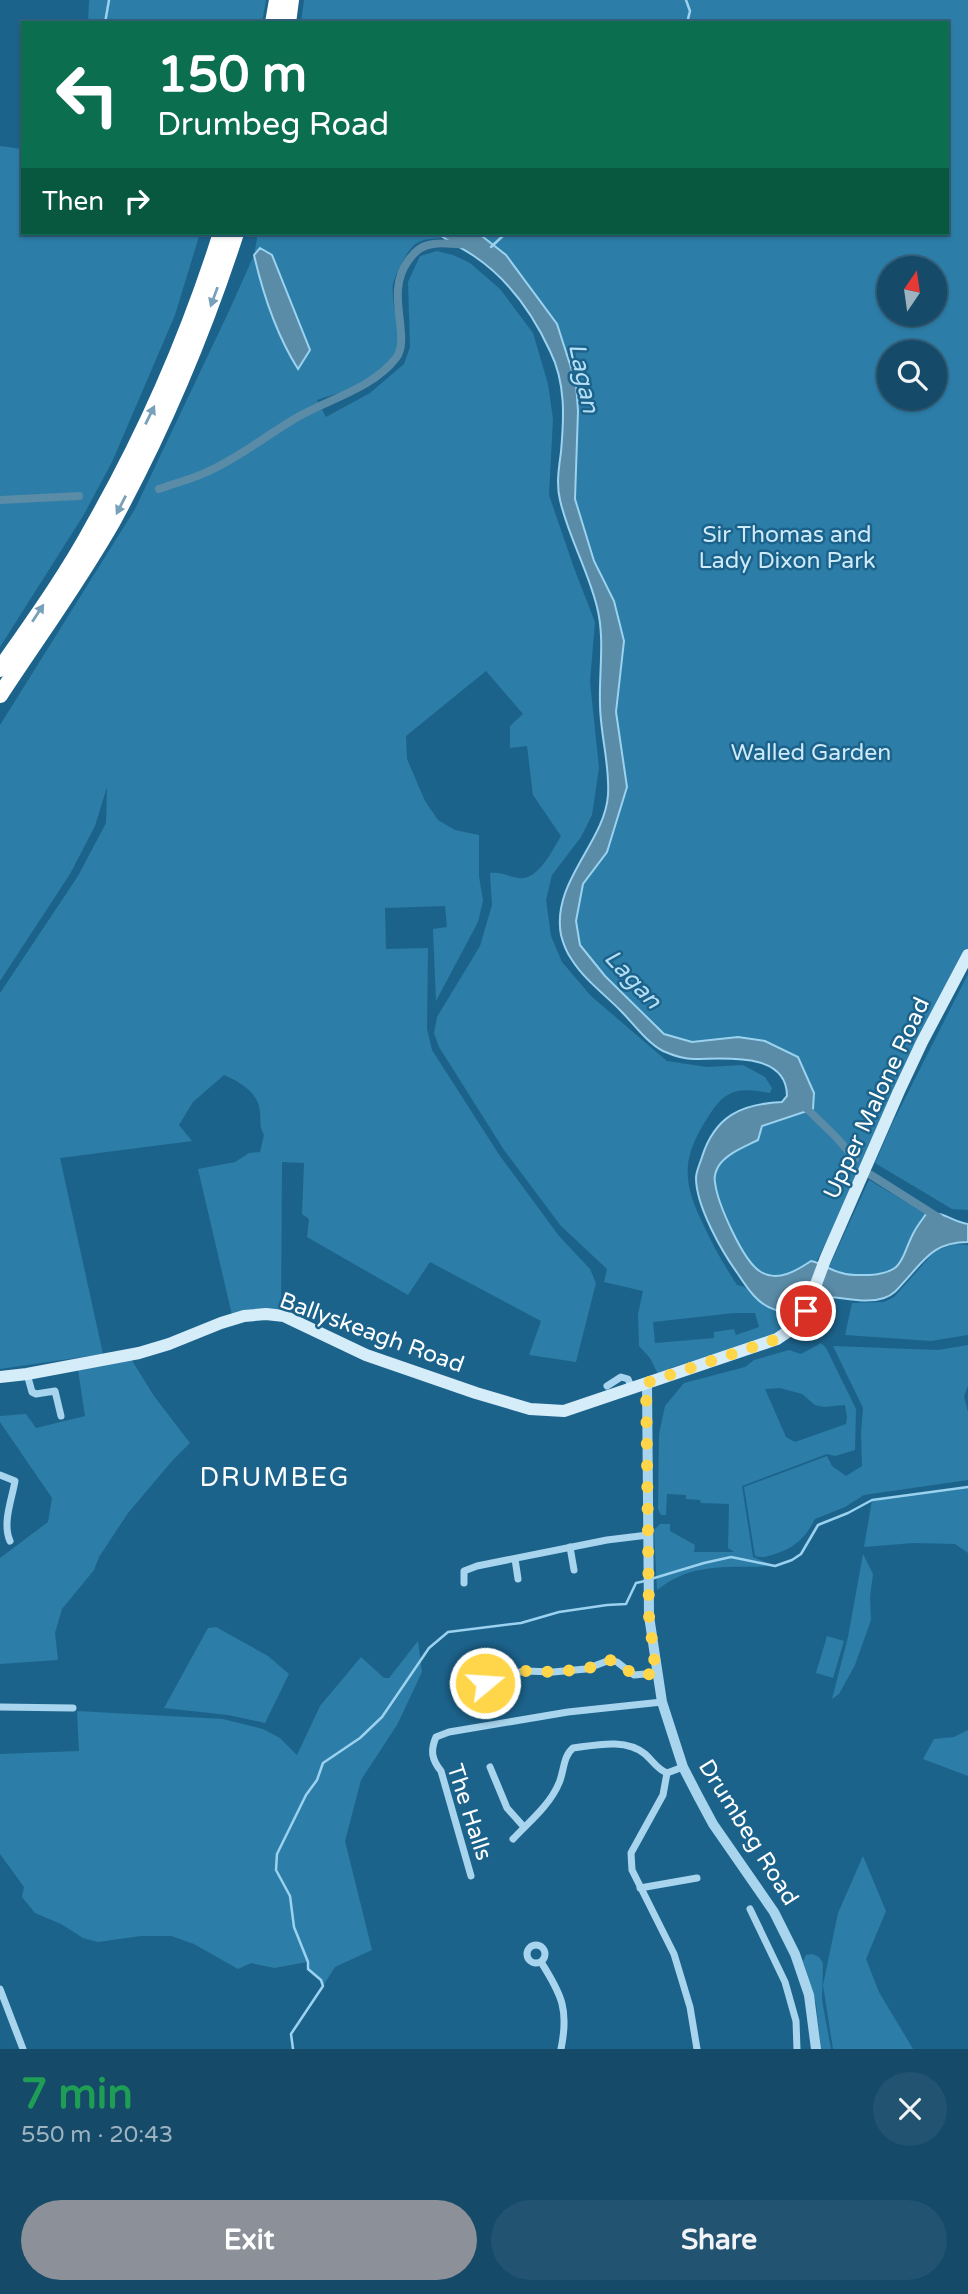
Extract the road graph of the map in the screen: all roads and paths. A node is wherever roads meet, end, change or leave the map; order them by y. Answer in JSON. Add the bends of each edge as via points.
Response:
{"nodes":[{"id":1,"x":277,"y":0,"type":"edge"},
{"id":2,"x":291,"y":0,"type":"edge"},
{"id":3,"x":273,"y":21,"type":"edge"},
{"id":4,"x":288,"y":21,"type":"edge"},
{"id":5,"x":220,"y":235,"type":"edge"},
{"id":6,"x":235,"y":235,"type":"edge"},
{"id":7,"x":0,"y":670,"type":"edge"},
{"id":8,"x":0,"y":695,"type":"edge"},
{"id":9,"x":968,"y":955,"type":"edge"},
{"id":10,"x":27,"y":1374,"type":"junction"},
{"id":11,"x":0,"y":1377,"type":"edge"},
{"id":12,"x":646,"y":1383,"type":"junction"},
{"id":13,"x":607,"y":1386,"type":"dead end"},
{"id":14,"x":632,"y":1389,"type":"junction"},
{"id":15,"x":61,"y":1416,"type":"dead end"},
{"id":16,"x":0,"y":1475,"type":"edge"},
{"id":17,"x":648,"y":1535,"type":"junction"},
{"id":18,"x":10,"y":1541,"type":"dead end"},
{"id":19,"x":570,"y":1548,"type":"junction"},
{"id":20,"x":515,"y":1559,"type":"junction"},
{"id":21,"x":574,"y":1570,"type":"dead end"},
{"id":22,"x":519,"y":1579,"type":"dead end"},
{"id":23,"x":464,"y":1583,"type":"dead end"},
{"id":24,"x":656,"y":1674,"type":"junction"},
{"id":25,"x":468,"y":1684,"type":"dead end"},
{"id":26,"x":662,"y":1702,"type":"junction"},
{"id":27,"x":0,"y":1707,"type":"edge"},
{"id":28,"x":73,"y":1708,"type":"dead end"},
{"id":29,"x":490,"y":1767,"type":"dead end"},
{"id":30,"x":683,"y":1767,"type":"junction"},
{"id":31,"x":667,"y":1773,"type":"junction"},
{"id":32,"x":524,"y":1827,"type":"junction"},
{"id":33,"x":513,"y":1839,"type":"dead end"},
{"id":34,"x":471,"y":1876,"type":"dead end"},
{"id":35,"x":697,"y":1878,"type":"dead end"},
{"id":36,"x":640,"y":1888,"type":"junction"},
{"id":37,"x":750,"y":1909,"type":"dead end"},
{"id":38,"x":541,"y":1962,"type":"dead end"},
{"id":39,"x":0,"y":1989,"type":"edge"},
{"id":40,"x":23,"y":2049,"type":"edge"},
{"id":41,"x":561,"y":2049,"type":"edge"},
{"id":42,"x":697,"y":2049,"type":"edge"},
{"id":43,"x":797,"y":2049,"type":"edge"},
{"id":44,"x":816,"y":2049,"type":"edge"}],
"edges":[{"from":1,"to":3,"type":"highway"},
{"from":2,"to":4,"type":"highway"},
{"from":7,"to":5,"type":"highway","one_way":true,"via":[[74,559],[112,492],[175,359]]},
{"from":6,"to":8,"type":"highway","one_way":true,"via":[[180,382],[128,491],[81,573]]},
{"from":9,"to":12,"type":"main road","name":"Upper Malone Road","via":[[916,1054],[796,1325],[777,1339]]},
{"from":10,"to":11,"type":"main road","name":"Ballyskeagh Road"},
{"from":10,"to":14,"type":"main road","name":"Ballyskeagh Road","via":[[139,1353],[232,1320],[265,1314],[284,1316],[366,1355],[530,1409],[564,1411]]},
{"from":10,"to":15,"type":"street","via":[[32,1392],[55,1391]]},
{"from":12,"to":14,"type":"main road","name":"Ballyskeagh Road"},
{"from":12,"to":17,"type":"street","name":"Drumbeg Road"},
{"from":13,"to":14,"type":"street","via":[[621,1377],[628,1379]]},
{"from":16,"to":18,"type":"street","via":[[15,1481],[7,1521]]},
{"from":17,"to":19,"type":"street"},
{"from":17,"to":24,"type":"street","name":"Drumbeg Road","via":[[650,1631]]},
{"from":19,"to":20,"type":"street"},
{"from":19,"to":21,"type":"street"},
{"from":20,"to":22,"type":"street"},
{"from":20,"to":23,"type":"street","via":[[464,1571]]},
{"from":24,"to":25,"type":"street","via":[[634,1675],[610,1660],[586,1669],[525,1671],[500,1681]]},
{"from":24,"to":26,"type":"street","name":"Drumbeg Road"},
{"from":26,"to":30,"type":"street","name":"Drumbeg Road"},
{"from":26,"to":34,"type":"street","name":"The Halls","via":[[568,1712],[436,1737],[432,1758],[441,1771]]},
{"from":27,"to":28,"type":"street"},
{"from":29,"to":32,"type":"street","via":[[507,1808]]},
{"from":30,"to":31,"type":"street"},
{"from":30,"to":44,"type":"street","name":"Drumbeg Road","via":[[713,1824],[789,1939],[803,1974]]},
{"from":31,"to":32,"type":"street","via":[[626,1745],[573,1748],[553,1796]]},
{"from":31,"to":36,"type":"street","via":[[663,1795],[631,1853]]},
{"from":32,"to":33,"type":"street"},
{"from":35,"to":36,"type":"street"},
{"from":36,"to":42,"type":"street","via":[[674,1954]]},
{"from":37,"to":43,"type":"street","via":[[785,1982],[796,2021]]},
{"from":38,"to":41,"type":"street","via":[[563,2004],[566,2026]]},
{"from":39,"to":40,"type":"street"}]}
